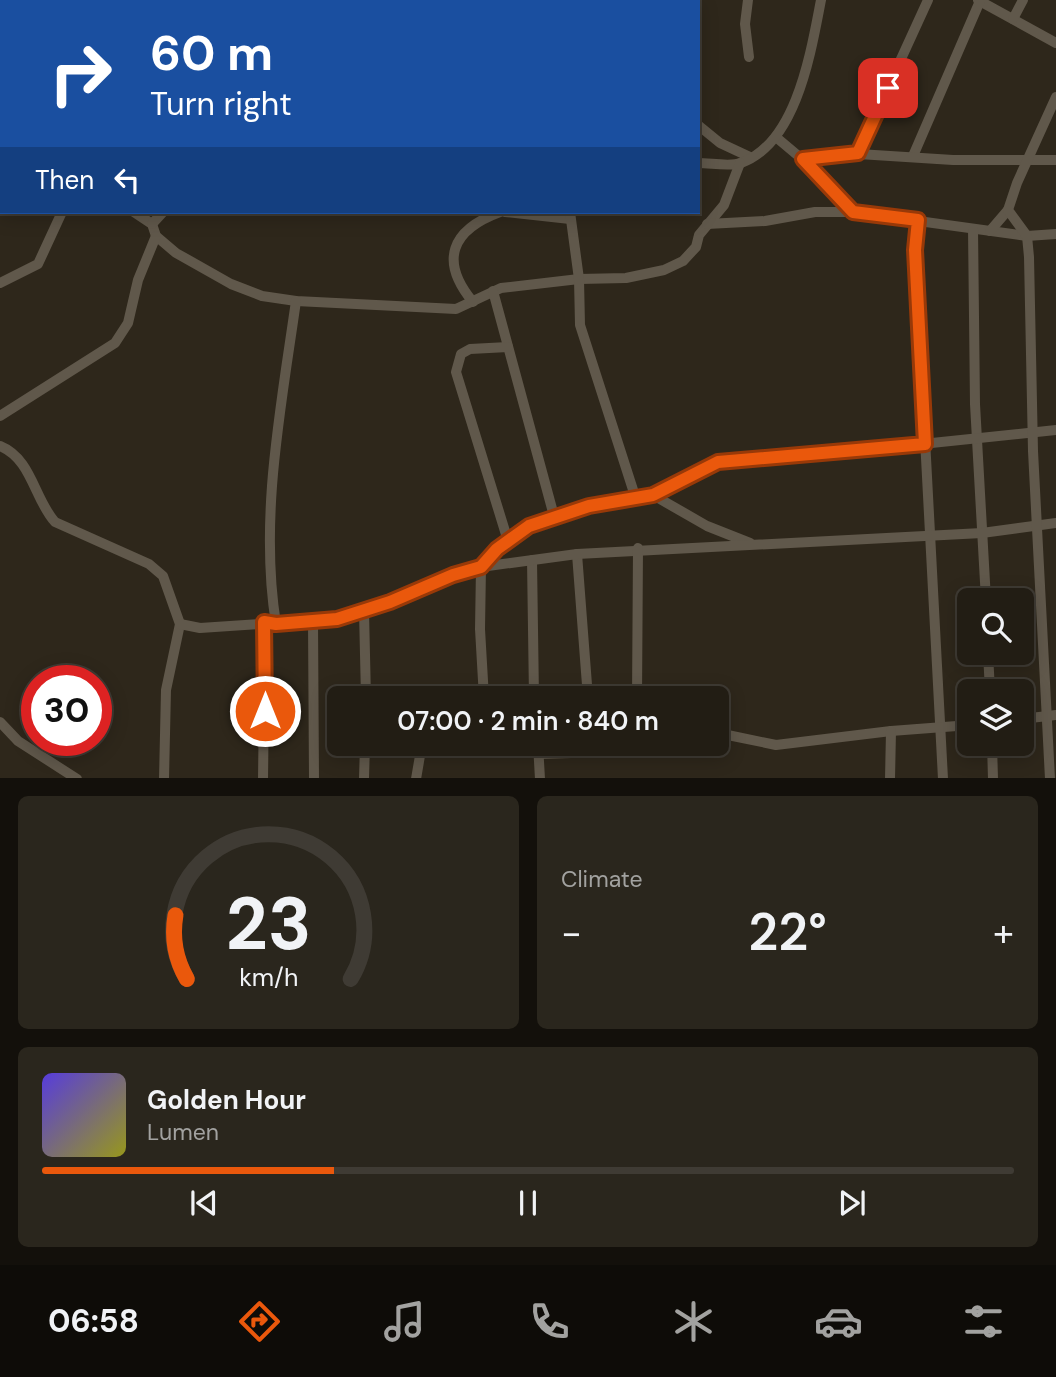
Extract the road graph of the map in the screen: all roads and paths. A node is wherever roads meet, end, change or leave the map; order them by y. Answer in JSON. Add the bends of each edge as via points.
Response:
{"nodes":[{"id":1,"x":748,"y":0,"type":"edge"},
{"id":2,"x":821,"y":0,"type":"edge"},
{"id":3,"x":928,"y":0,"type":"edge"},
{"id":4,"x":1023,"y":0,"type":"edge"},
{"id":5,"x":979,"y":1,"type":"edge"},
{"id":6,"x":1013,"y":19,"type":"junction"},
{"id":7,"x":1056,"y":43,"type":"edge"},
{"id":8,"x":749,"y":57,"type":"dead end"},
{"id":9,"x":1056,"y":97,"type":"edge"},
{"id":10,"x":700,"y":127,"type":"edge"},
{"id":11,"x":777,"y":138,"type":"junction"},
{"id":12,"x":858,"y":153,"type":"junction"},
{"id":13,"x":914,"y":156,"type":"junction"},
{"id":14,"x":803,"y":159,"type":"junction"},
{"id":15,"x":1030,"y":159,"type":"junction"},
{"id":16,"x":745,"y":160,"type":"junction"},
{"id":17,"x":1056,"y":160,"type":"edge"},
{"id":18,"x":700,"y":163,"type":"edge"},
{"id":19,"x":1008,"y":210,"type":"junction"},
{"id":20,"x":853,"y":212,"type":"junction"},
{"id":21,"x":61,"y":214,"type":"edge"},
{"id":22,"x":137,"y":214,"type":"edge"},
{"id":23,"x":162,"y":214,"type":"edge"},
{"id":24,"x":497,"y":214,"type":"edge"},
{"id":25,"x":538,"y":214,"type":"edge"},
{"id":26,"x":570,"y":216,"type":"edge"},
{"id":27,"x":918,"y":220,"type":"junction"},
{"id":28,"x":707,"y":224,"type":"junction"},
{"id":29,"x":973,"y":229,"type":"junction"},
{"id":30,"x":154,"y":230,"type":"junction"},
{"id":31,"x":990,"y":231,"type":"junction"},
{"id":32,"x":1056,"y":234,"type":"edge"},
{"id":33,"x":1027,"y":236,"type":"junction"},
{"id":34,"x":579,"y":279,"type":"junction"},
{"id":35,"x":0,"y":283,"type":"edge"},
{"id":36,"x":493,"y":291,"type":"junction"},
{"id":37,"x":296,"y":302,"type":"junction"},
{"id":38,"x":473,"y":302,"type":"junction"},
{"id":39,"x":508,"y":347,"type":"junction"},
{"id":40,"x":0,"y":416,"type":"edge"},
{"id":41,"x":1056,"y":430,"type":"edge"},
{"id":42,"x":1034,"y":433,"type":"junction"},
{"id":43,"x":977,"y":439,"type":"junction"},
{"id":44,"x":925,"y":444,"type":"junction"},
{"id":45,"x":0,"y":446,"type":"edge"},
{"id":46,"x":653,"y":495,"type":"junction"},
{"id":47,"x":635,"y":496,"type":"junction"},
{"id":48,"x":554,"y":516,"type":"junction"},
{"id":49,"x":1056,"y":523,"type":"edge"},
{"id":50,"x":1037,"y":526,"type":"junction"},
{"id":51,"x":982,"y":533,"type":"junction"},
{"id":52,"x":929,"y":536,"type":"junction"},
{"id":53,"x":508,"y":541,"type":"junction"},
{"id":54,"x":757,"y":546,"type":"junction"},
{"id":55,"x":638,"y":548,"type":"junction"},
{"id":56,"x":577,"y":554,"type":"junction"},
{"id":57,"x":532,"y":560,"type":"junction"},
{"id":58,"x":481,"y":567,"type":"junction"},
{"id":59,"x":985,"y":588,"type":"edge"},
{"id":60,"x":364,"y":611,"type":"junction"},
{"id":61,"x":264,"y":622,"type":"junction"},
{"id":62,"x":313,"y":622,"type":"junction"},
{"id":63,"x":276,"y":624,"type":"junction"},
{"id":64,"x":180,"y":625,"type":"junction"},
{"id":65,"x":366,"y":686,"type":"edge"},
{"id":66,"x":483,"y":686,"type":"edge"},
{"id":67,"x":534,"y":686,"type":"edge"},
{"id":68,"x":587,"y":686,"type":"edge"},
{"id":69,"x":637,"y":686,"type":"edge"},
{"id":70,"x":1051,"y":716,"type":"edge"},
{"id":71,"x":0,"y":722,"type":"edge"},
{"id":72,"x":957,"y":727,"type":"edge"},
{"id":73,"x":940,"y":729,"type":"junction"},
{"id":74,"x":891,"y":731,"type":"junction"},
{"id":75,"x":729,"y":735,"type":"edge"},
{"id":76,"x":365,"y":756,"type":"edge"},
{"id":77,"x":420,"y":756,"type":"edge"},
{"id":78,"x":538,"y":756,"type":"edge"},
{"id":79,"x":992,"y":756,"type":"edge"},
{"id":80,"x":75,"y":778,"type":"edge"},
{"id":81,"x":164,"y":778,"type":"edge"},
{"id":82,"x":263,"y":778,"type":"edge"},
{"id":83,"x":314,"y":778,"type":"edge"},
{"id":84,"x":364,"y":778,"type":"edge"},
{"id":85,"x":416,"y":778,"type":"edge"},
{"id":86,"x":540,"y":778,"type":"edge"},
{"id":87,"x":890,"y":778,"type":"edge"},
{"id":88,"x":943,"y":778,"type":"edge"},
{"id":89,"x":993,"y":778,"type":"edge"},
{"id":90,"x":1050,"y":778,"type":"edge"}],
"edges":[{"from":1,"to":8,"type":"street"},
{"from":2,"to":11,"type":"street","via":[[806,68]]},
{"from":3,"to":12,"type":"street"},
{"from":4,"to":6,"type":"street"},
{"from":5,"to":6,"type":"street"},
{"from":5,"to":13,"type":"street"},
{"from":6,"to":7,"type":"street"},
{"from":9,"to":15,"type":"street"},
{"from":10,"to":16,"type":"street"},
{"from":11,"to":14,"type":"street"},
{"from":11,"to":16,"type":"street"},
{"from":12,"to":13,"type":"street"},
{"from":12,"to":14,"type":"street"},
{"from":13,"to":15,"type":"street"},
{"from":14,"to":20,"type":"street"},
{"from":15,"to":17,"type":"street"},
{"from":15,"to":19,"type":"street"},
{"from":16,"to":18,"type":"street"},
{"from":16,"to":28,"type":"street","via":[[723,205]]},
{"from":19,"to":31,"type":"street"},
{"from":19,"to":33,"type":"street"},
{"from":20,"to":27,"type":"street"},
{"from":20,"to":28,"type":"street"},
{"from":21,"to":35,"type":"street","via":[[38,264]]},
{"from":22,"to":30,"type":"street"},
{"from":23,"to":30,"type":"street"},
{"from":24,"to":38,"type":"street","via":[[471,229],[453,248],[455,274]]},
{"from":25,"to":26,"type":"street"},
{"from":26,"to":34,"type":"street"},
{"from":27,"to":29,"type":"street"},
{"from":27,"to":44,"type":"street","via":[[915,250]]},
{"from":28,"to":34,"type":"street","via":[[690,254],[664,270],[626,278]]},
{"from":29,"to":31,"type":"street"},
{"from":29,"to":43,"type":"street"},
{"from":30,"to":37,"type":"street","via":[[176,253],[231,284]]},
{"from":30,"to":40,"type":"street","via":[[128,323],[115,343]]},
{"from":31,"to":33,"type":"street"},
{"from":32,"to":33,"type":"street"},
{"from":33,"to":42,"type":"street"},
{"from":34,"to":36,"type":"street"},
{"from":34,"to":47,"type":"street","via":[[580,325]]},
{"from":36,"to":38,"type":"street"},
{"from":36,"to":39,"type":"street"},
{"from":37,"to":38,"type":"street","via":[[456,309]]},
{"from":37,"to":63,"type":"street","via":[[278,426],[269,546]]},
{"from":39,"to":48,"type":"street"},
{"from":39,"to":53,"type":"street","via":[[470,349],[461,354],[456,372]]},
{"from":41,"to":42,"type":"street"},
{"from":42,"to":43,"type":"street"},
{"from":42,"to":50,"type":"street"},
{"from":43,"to":44,"type":"street"},
{"from":43,"to":51,"type":"street"},
{"from":44,"to":46,"type":"street","via":[[735,458],[701,468]]},
{"from":44,"to":52,"type":"street"},
{"from":45,"to":64,"type":"street","via":[[21,463],[55,522],[149,564],[163,576]]},
{"from":46,"to":47,"type":"street"},
{"from":46,"to":54,"type":"street","via":[[707,526]]},
{"from":47,"to":48,"type":"street"},
{"from":48,"to":53,"type":"street"},
{"from":49,"to":50,"type":"street"},
{"from":50,"to":51,"type":"street"},
{"from":50,"to":70,"type":"street"},
{"from":51,"to":52,"type":"street"},
{"from":51,"to":59,"type":"street"},
{"from":52,"to":54,"type":"street"},
{"from":52,"to":73,"type":"street"},
{"from":53,"to":58,"type":"street"},
{"from":54,"to":55,"type":"street"},
{"from":55,"to":56,"type":"street"},
{"from":55,"to":69,"type":"street"},
{"from":56,"to":57,"type":"street"},
{"from":56,"to":68,"type":"street"},
{"from":57,"to":58,"type":"street"},
{"from":57,"to":67,"type":"street"},
{"from":58,"to":60,"type":"street"},
{"from":58,"to":66,"type":"street"},
{"from":60,"to":62,"type":"street"},
{"from":60,"to":65,"type":"street"},
{"from":61,"to":63,"type":"street"},
{"from":61,"to":64,"type":"street","via":[[200,628]]},
{"from":61,"to":82,"type":"street"},
{"from":62,"to":63,"type":"street"},
{"from":62,"to":83,"type":"street"},
{"from":64,"to":81,"type":"street","via":[[166,690]]},
{"from":70,"to":90,"type":"street"},
{"from":71,"to":80,"type":"street","via":[[18,741]]},
{"from":72,"to":73,"type":"street"},
{"from":73,"to":74,"type":"street"},
{"from":73,"to":88,"type":"street"},
{"from":74,"to":75,"type":"street","via":[[776,745]]},
{"from":74,"to":87,"type":"street"},
{"from":76,"to":84,"type":"street"},
{"from":77,"to":85,"type":"street"},
{"from":78,"to":86,"type":"street"},
{"from":79,"to":89,"type":"street"}]}
